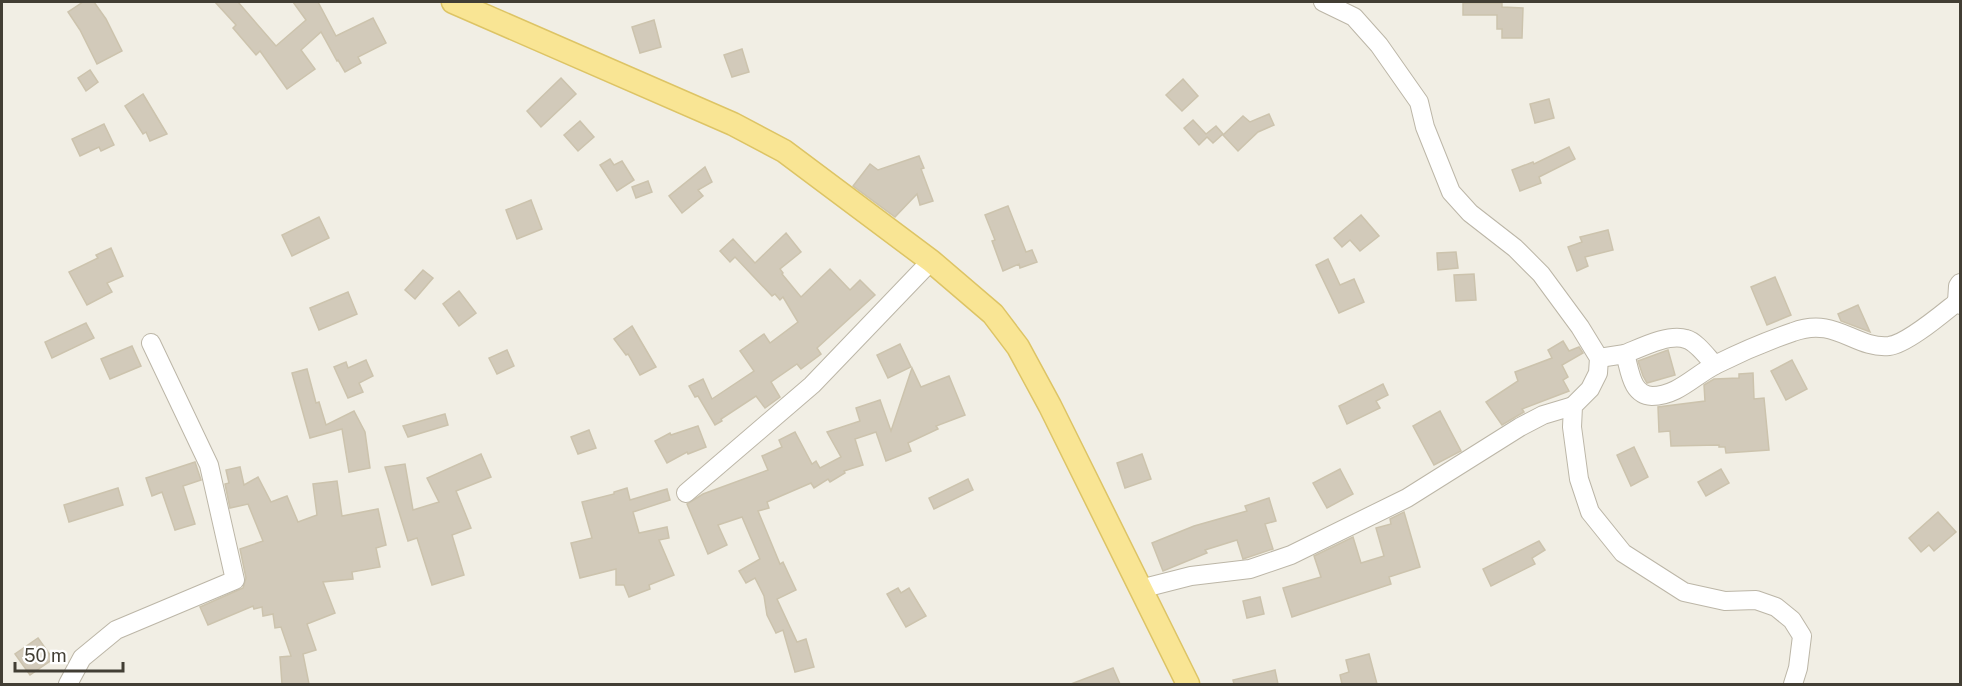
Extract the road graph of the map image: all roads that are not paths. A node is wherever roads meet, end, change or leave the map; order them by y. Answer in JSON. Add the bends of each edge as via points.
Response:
{"nodes":[{"id":1,"x":1323,"y":2,"type":"edge"},
{"id":2,"x":461,"y":3,"type":"edge"},
{"id":3,"x":931,"y":261,"type":"junction"},
{"id":4,"x":1960,"y":284,"type":"edge"},
{"id":5,"x":1959,"y":304,"type":"edge"},
{"id":6,"x":151,"y":343,"type":"dead end"},
{"id":7,"x":1625,"y":354,"type":"junction"},
{"id":8,"x":1599,"y":358,"type":"junction"},
{"id":9,"x":1715,"y":365,"type":"junction"},
{"id":10,"x":1573,"y":406,"type":"junction"},
{"id":11,"x":686,"y":494,"type":"dead end"},
{"id":12,"x":1140,"y":589,"type":"junction"},
{"id":13,"x":68,"y":684,"type":"edge"},
{"id":14,"x":1188,"y":684,"type":"edge"},
{"id":15,"x":1793,"y":684,"type":"edge"}],
"edges":[{"from":1,"to":8,"type":"street","via":[[1354,17],[1379,45],[1419,102],[1451,192],[1541,274]]},
{"from":2,"to":3,"type":"main road","via":[[733,124],[784,151]]},
{"from":3,"to":11,"type":"street","via":[[812,385]]},
{"from":3,"to":12,"type":"main road","via":[[993,314],[1018,347]]},
{"from":4,"to":5,"type":"street"},
{"from":5,"to":9,"type":"street","via":[[1892,346],[1877,346],[1826,327],[1812,327]]},
{"from":6,"to":13,"type":"street","via":[[209,465],[236,580],[116,630],[82,658]]},
{"from":7,"to":8,"type":"street"},
{"from":7,"to":9,"type":"street","via":[[1657,341],[1687,339]]},
{"from":7,"to":9,"type":"street","via":[[1634,387],[1651,396],[1676,389]]},
{"from":8,"to":10,"type":"street","via":[[1598,374],[1590,389]]},
{"from":10,"to":12,"type":"street","via":[[1520,427],[1407,498],[1292,555],[1250,569],[1191,576]]},
{"from":10,"to":15,"type":"street","via":[[1579,479],[1590,512],[1623,553],[1684,592],[1725,601],[1756,600],[1784,613],[1802,636]]},
{"from":12,"to":14,"type":"main road"}]}
